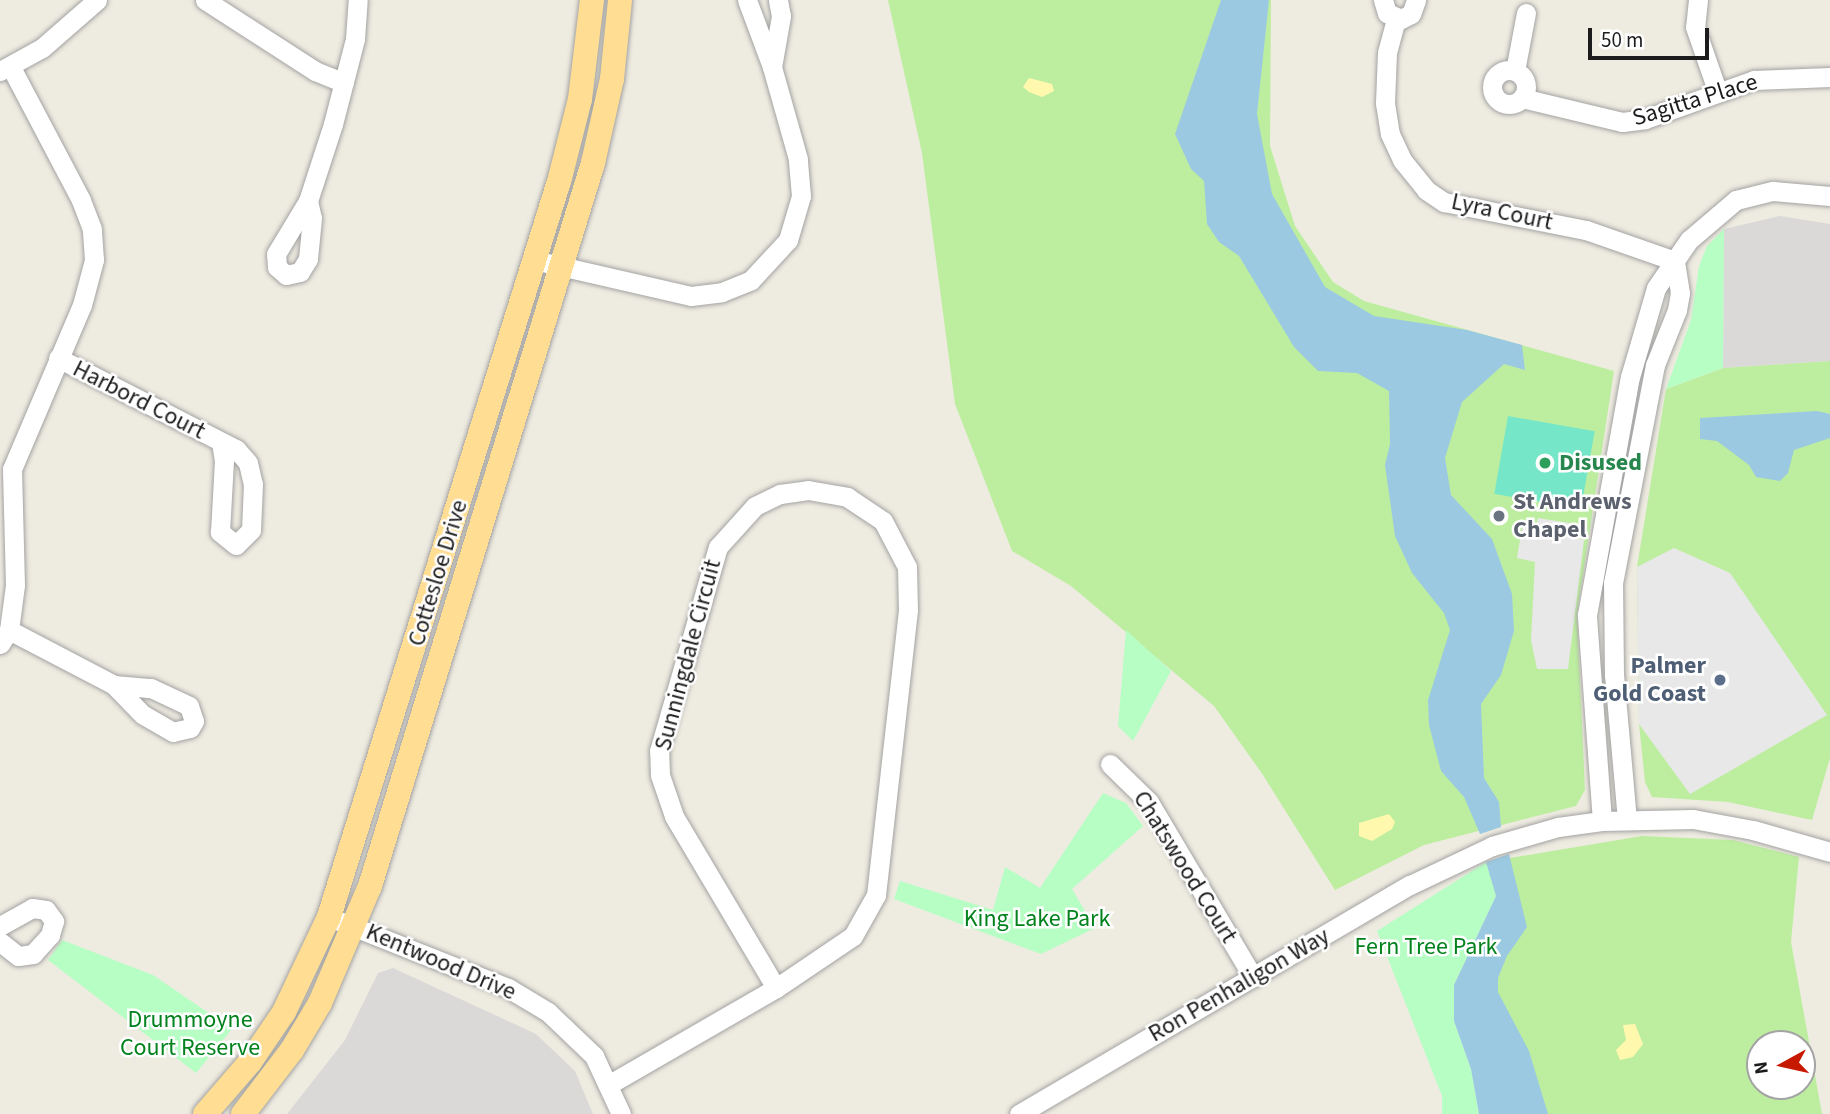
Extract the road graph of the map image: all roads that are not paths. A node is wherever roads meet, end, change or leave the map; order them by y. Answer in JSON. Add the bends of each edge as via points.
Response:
{"nodes":[{"id":1,"x":97,"y":0,"type":"edge"},
{"id":2,"x":205,"y":0,"type":"edge"},
{"id":3,"x":358,"y":0,"type":"edge"},
{"id":4,"x":592,"y":0,"type":"edge"},
{"id":5,"x":620,"y":0,"type":"edge"},
{"id":6,"x":747,"y":0,"type":"edge"},
{"id":7,"x":778,"y":0,"type":"edge"},
{"id":8,"x":1383,"y":0,"type":"edge"},
{"id":9,"x":1416,"y":0,"type":"edge"},
{"id":10,"x":1698,"y":0,"type":"edge"},
{"id":11,"x":1526,"y":13,"type":"dead end"},
{"id":12,"x":1396,"y":19,"type":"junction"},
{"id":13,"x":772,"y":66,"type":"junction"},
{"id":14,"x":5,"y":69,"type":"edge"},
{"id":15,"x":1515,"y":71,"type":"junction"},
{"id":16,"x":1830,"y":77,"type":"edge"},
{"id":17,"x":344,"y":83,"type":"junction"},
{"id":18,"x":1717,"y":90,"type":"junction"},
{"id":19,"x":1522,"y":98,"type":"junction"},
{"id":20,"x":1830,"y":196,"type":"edge"},
{"id":21,"x":308,"y":201,"type":"dead end"},
{"id":22,"x":534,"y":260,"type":"junction"},
{"id":23,"x":1675,"y":261,"type":"junction"},
{"id":24,"x":561,"y":268,"type":"junction"},
{"id":25,"x":58,"y":358,"type":"junction"},
{"id":26,"x":221,"y":442,"type":"dead end"},
{"id":27,"x":6,"y":468,"type":"edge"},
{"id":28,"x":5,"y":637,"type":"edge"},
{"id":29,"x":114,"y":685,"type":"dead end"},
{"id":30,"x":1110,"y":764,"type":"dead end"},
{"id":31,"x":1627,"y":820,"type":"junction"},
{"id":32,"x":1602,"y":821,"type":"junction"},
{"id":33,"x":1830,"y":852,"type":"edge"},
{"id":34,"x":329,"y":917,"type":"junction"},
{"id":35,"x":0,"y":926,"type":"edge"},
{"id":36,"x":356,"y":927,"type":"junction"},
{"id":37,"x":0,"y":942,"type":"edge"},
{"id":38,"x":1253,"y":977,"type":"junction"},
{"id":39,"x":776,"y":988,"type":"junction"},
{"id":40,"x":608,"y":1085,"type":"junction"},
{"id":41,"x":205,"y":1114,"type":"edge"},
{"id":42,"x":243,"y":1114,"type":"edge"},
{"id":43,"x":621,"y":1114,"type":"edge"},
{"id":44,"x":1019,"y":1114,"type":"edge"}],
"edges":[{"from":1,"to":14,"type":"street","via":[[42,48]]},
{"from":2,"to":17,"type":"street","via":[[315,71]]},
{"from":3,"to":17,"type":"street","via":[[355,39]]},
{"from":4,"to":22,"type":"main road","name":"Cottesloe Drive","via":[[580,99]]},
{"from":5,"to":24,"type":"main road","name":"Cottesloe Drive","via":[[607,106]]},
{"from":6,"to":13,"type":"street"},
{"from":7,"to":13,"type":"street","via":[[781,16]]},
{"from":8,"to":12,"type":"street","via":[[1387,13]]},
{"from":9,"to":12,"type":"street","via":[[1411,14]]},
{"from":10,"to":18,"type":"street","via":[[1695,27]]},
{"from":11,"to":15,"type":"street"},
{"from":12,"to":23,"type":"street","name":"Lyra Court","via":[[1384,78],[1390,134],[1412,176],[1426,190],[1444,202],[1586,230]]},
{"from":13,"to":24,"type":"street","via":[[802,178],[794,226],[773,261],[737,287],[691,296]]},
{"from":14,"to":25,"type":"street","via":[[93,229],[94,260],[82,306]]},
{"from":15,"to":19,"type":"street","via":[[1526,82]]},
{"from":15,"to":19,"type":"street","via":[[1504,70],[1495,77],[1494,93],[1506,103]]},
{"from":16,"to":18,"type":"street","name":"Sagitta Place","via":[[1754,80]]},
{"from":17,"to":21,"type":"street"},
{"from":18,"to":19,"type":"street","name":"Sagitta Place","via":[[1646,119],[1622,122]]},
{"from":20,"to":23,"type":"street","via":[[1773,191],[1736,201],[1707,220]]},
{"from":22,"to":24,"type":"street"},
{"from":22,"to":34,"type":"main road","name":"Cottesloe Drive"},
{"from":23,"to":31,"type":"street","via":[[1681,293],[1655,365],[1613,583],[1614,675]]},
{"from":23,"to":32,"type":"street","via":[[1656,288],[1633,363],[1587,615]]},
{"from":24,"to":36,"type":"main road","name":"Cottesloe Drive"},
{"from":25,"to":26,"type":"street","name":"Harbord Court"},
{"from":25,"to":27,"type":"street"},
{"from":27,"to":28,"type":"street","via":[[15,585]]},
{"from":28,"to":29,"type":"street"},
{"from":30,"to":38,"type":"street","name":"Chatswood Court","via":[[1149,802]]},
{"from":31,"to":32,"type":"street","name":"Ron Penhaligon Way"},
{"from":31,"to":33,"type":"street","name":"Ron Penhaligon Way","via":[[1693,820],[1753,830]]},
{"from":32,"to":38,"type":"street","name":"Ron Penhaligon Way","via":[[1558,827],[1469,854]]},
{"from":34,"to":36,"type":"street","name":"Kentwood Drive"},
{"from":34,"to":41,"type":"main road","name":"Cottesloe Drive","via":[[284,1012],[250,1062]]},
{"from":35,"to":37,"type":"street","via":[[32,908],[46,910],[54,921],[50,935],[33,954],[18,956]]},
{"from":36,"to":40,"type":"street","name":"Kentwood Drive","via":[[527,998],[580,1040]]},
{"from":36,"to":42,"type":"main road","name":"Cottesloe Drive","via":[[306,1029]]},
{"from":38,"to":44,"type":"street","name":"Ron Penhaligon Way"},
{"from":39,"to":39,"type":"street","name":"Sunningdale Circuit","via":[[683,833],[663,788],[659,751],[718,547],[755,506],[780,494],[808,490],[847,497],[883,521],[903,555],[910,591],[880,882],[853,936]]},
{"from":39,"to":40,"type":"street","name":"Sunningdale Circuit"},
{"from":40,"to":43,"type":"street","name":"Kentwood Drive"}]}
